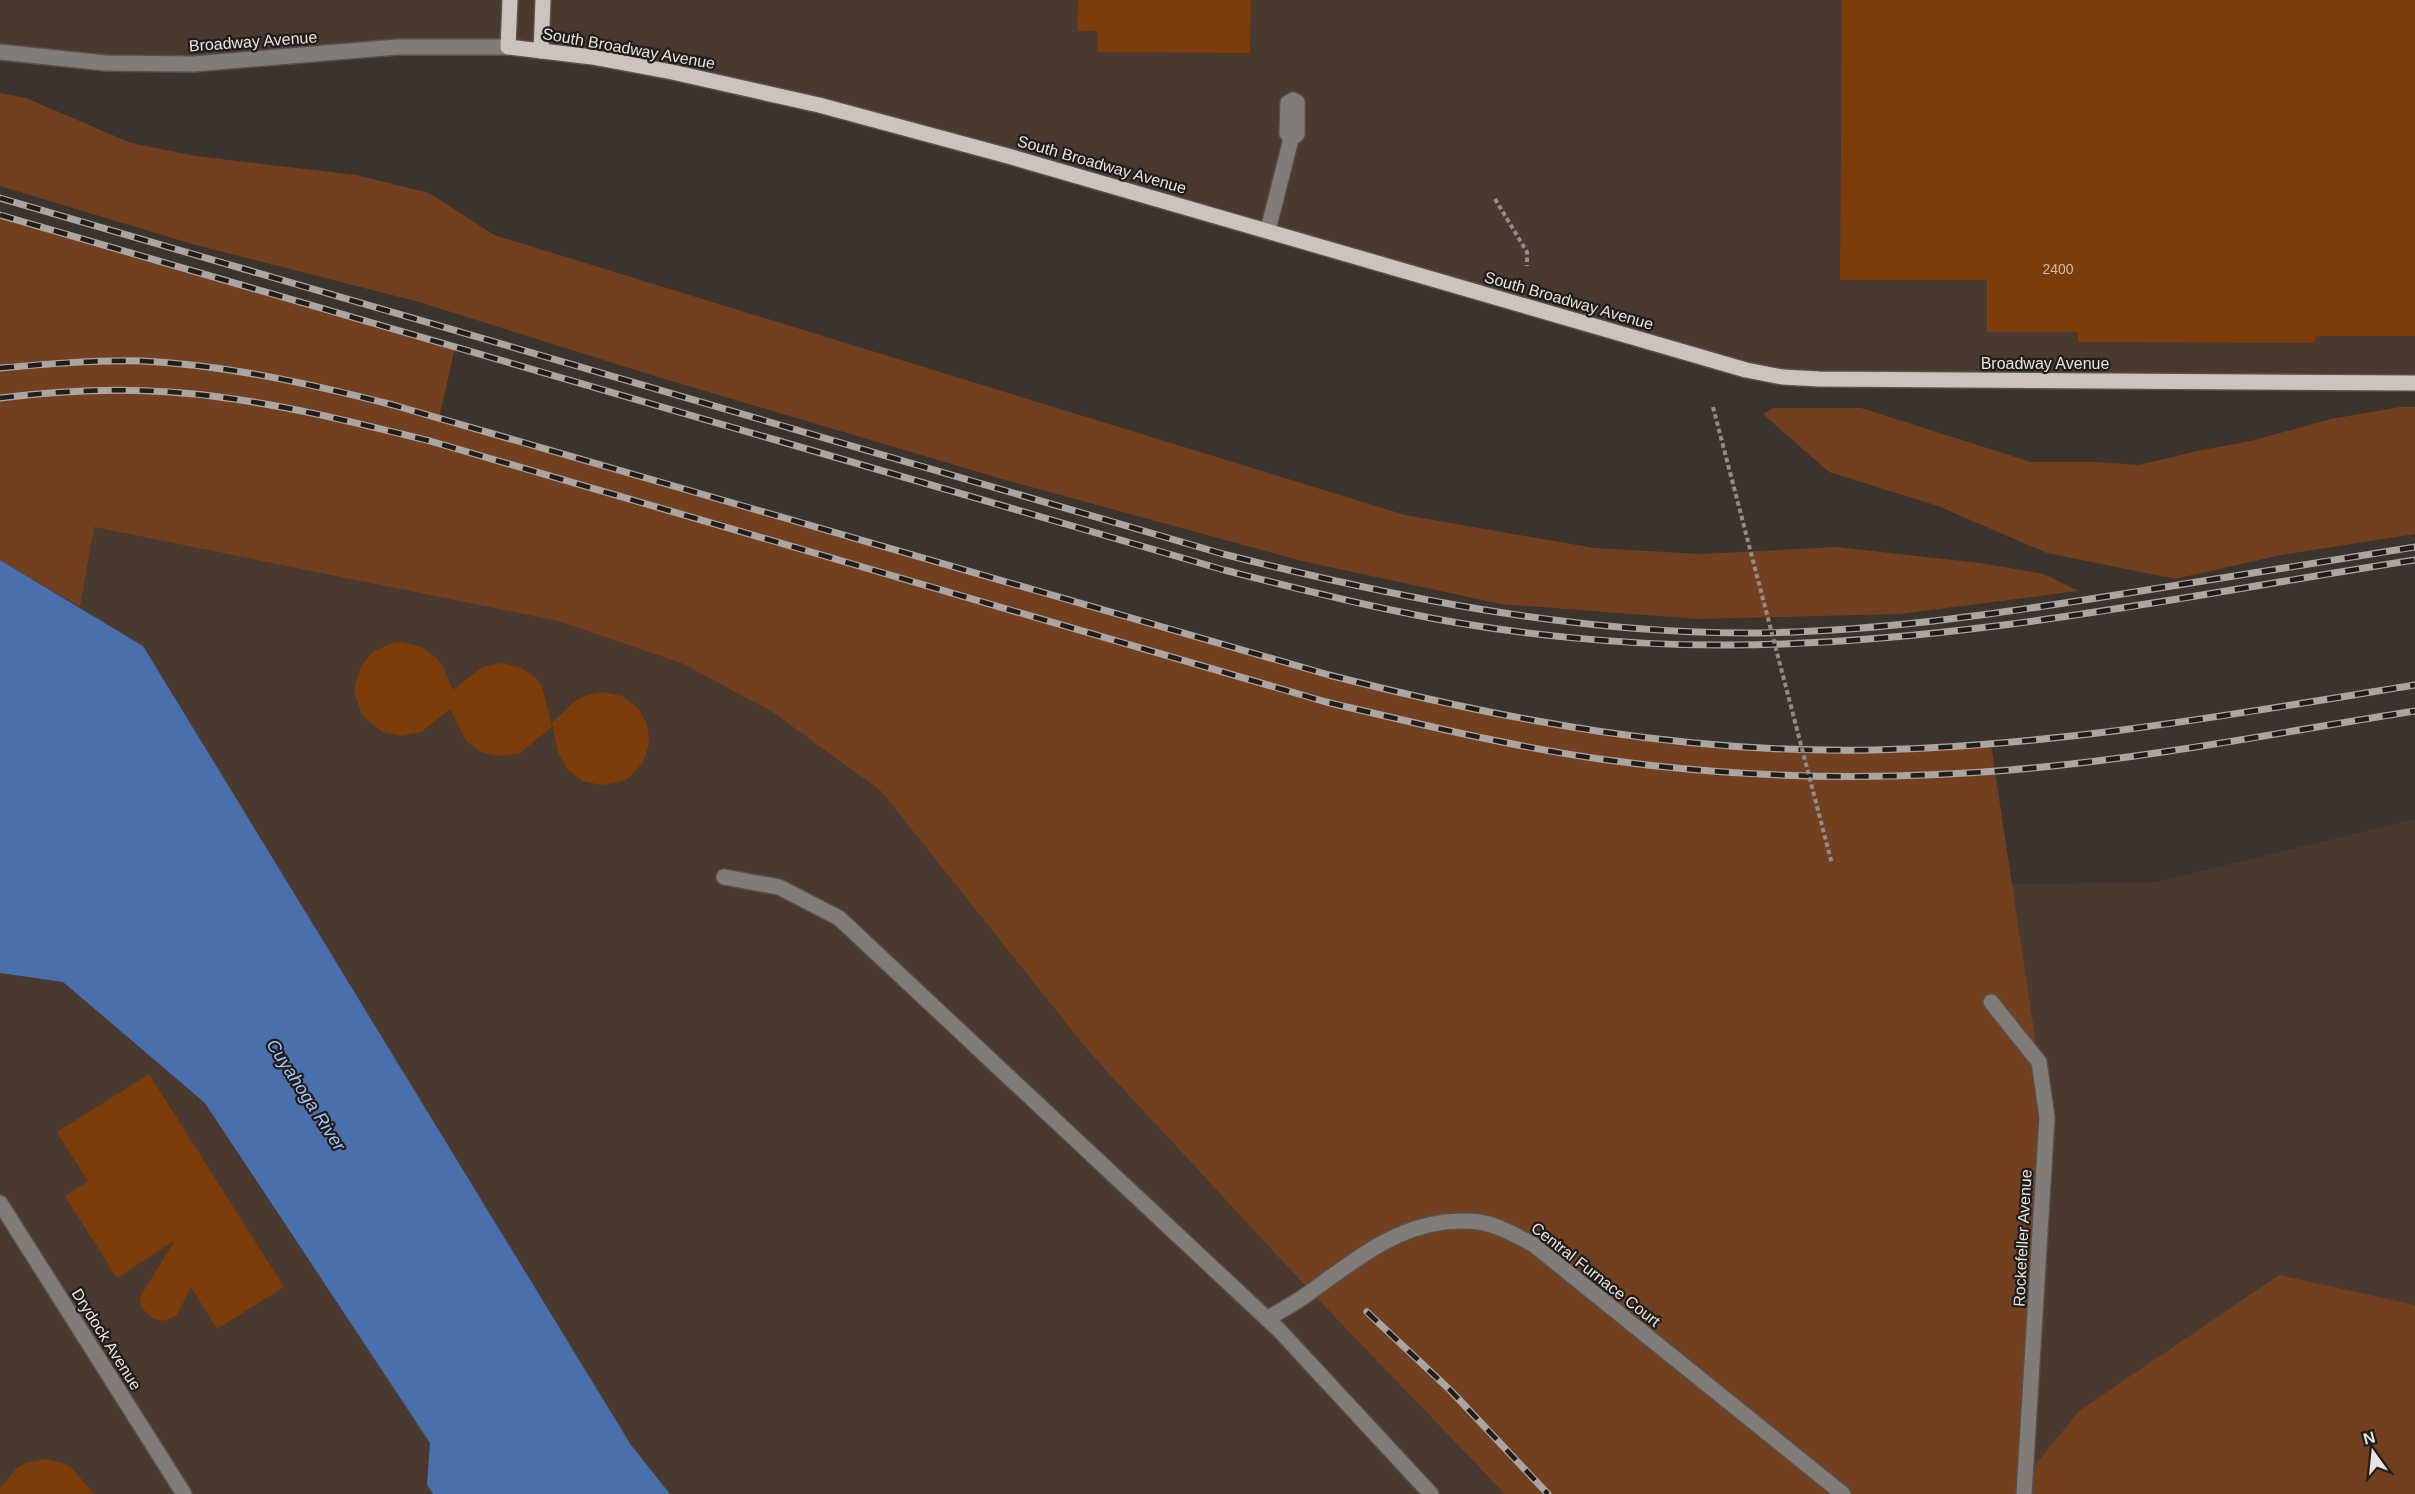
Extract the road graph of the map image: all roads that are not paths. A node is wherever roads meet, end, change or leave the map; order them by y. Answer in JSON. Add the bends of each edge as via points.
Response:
{"nodes":[{"id":1,"x":510,"y":0,"type":"edge"},
{"id":2,"x":543,"y":0,"type":"edge"},
{"id":3,"x":508,"y":47,"type":"junction"},
{"id":4,"x":541,"y":51,"type":"junction"},
{"id":5,"x":0,"y":52,"type":"edge"},
{"id":6,"x":1291,"y":139,"type":"dead end"},
{"id":7,"x":1268,"y":230,"type":"junction"},
{"id":8,"x":1678,"y":351,"type":"joint"},
{"id":9,"x":2415,"y":383,"type":"edge"},
{"id":10,"x":724,"y":877,"type":"dead end"},
{"id":11,"x":1991,"y":1002,"type":"dead end"},
{"id":12,"x":0,"y":1203,"type":"edge"},
{"id":13,"x":1267,"y":1319,"type":"junction"},
{"id":14,"x":184,"y":1494,"type":"edge"},
{"id":15,"x":1431,"y":1494,"type":"edge"},
{"id":16,"x":1843,"y":1494,"type":"edge"},
{"id":17,"x":2024,"y":1494,"type":"edge"}],
"edges":[{"from":1,"to":3,"type":"main road"},
{"from":2,"to":4,"type":"main road"},
{"from":3,"to":4,"type":"main road","name":"South Broadway Avenue"},
{"from":3,"to":5,"type":"street","name":"Broadway Avenue","via":[[397,47],[169,64],[75,61]]},
{"from":4,"to":7,"type":"main road","name":"South Broadway Avenue","via":[[672,72],[819,105]]},
{"from":6,"to":7,"type":"street"},
{"from":7,"to":8,"type":"main road","name":"South Broadway Avenue"},
{"from":8,"to":9,"type":"main road","name":"Broadway Avenue","via":[[1746,370],[1819,379]]},
{"from":10,"to":13,"type":"street","via":[[779,887],[839,918]]},
{"from":11,"to":17,"type":"street","name":"Rockefeller Avenue","via":[[2039,1062],[2048,1117]]},
{"from":12,"to":14,"type":"street","name":"Drydock Avenue"},
{"from":13,"to":15,"type":"street"},
{"from":13,"to":16,"type":"street","name":"Central Furnace Court","via":[[1380,1242],[1427,1226],[1480,1222],[1534,1245]]}]}
